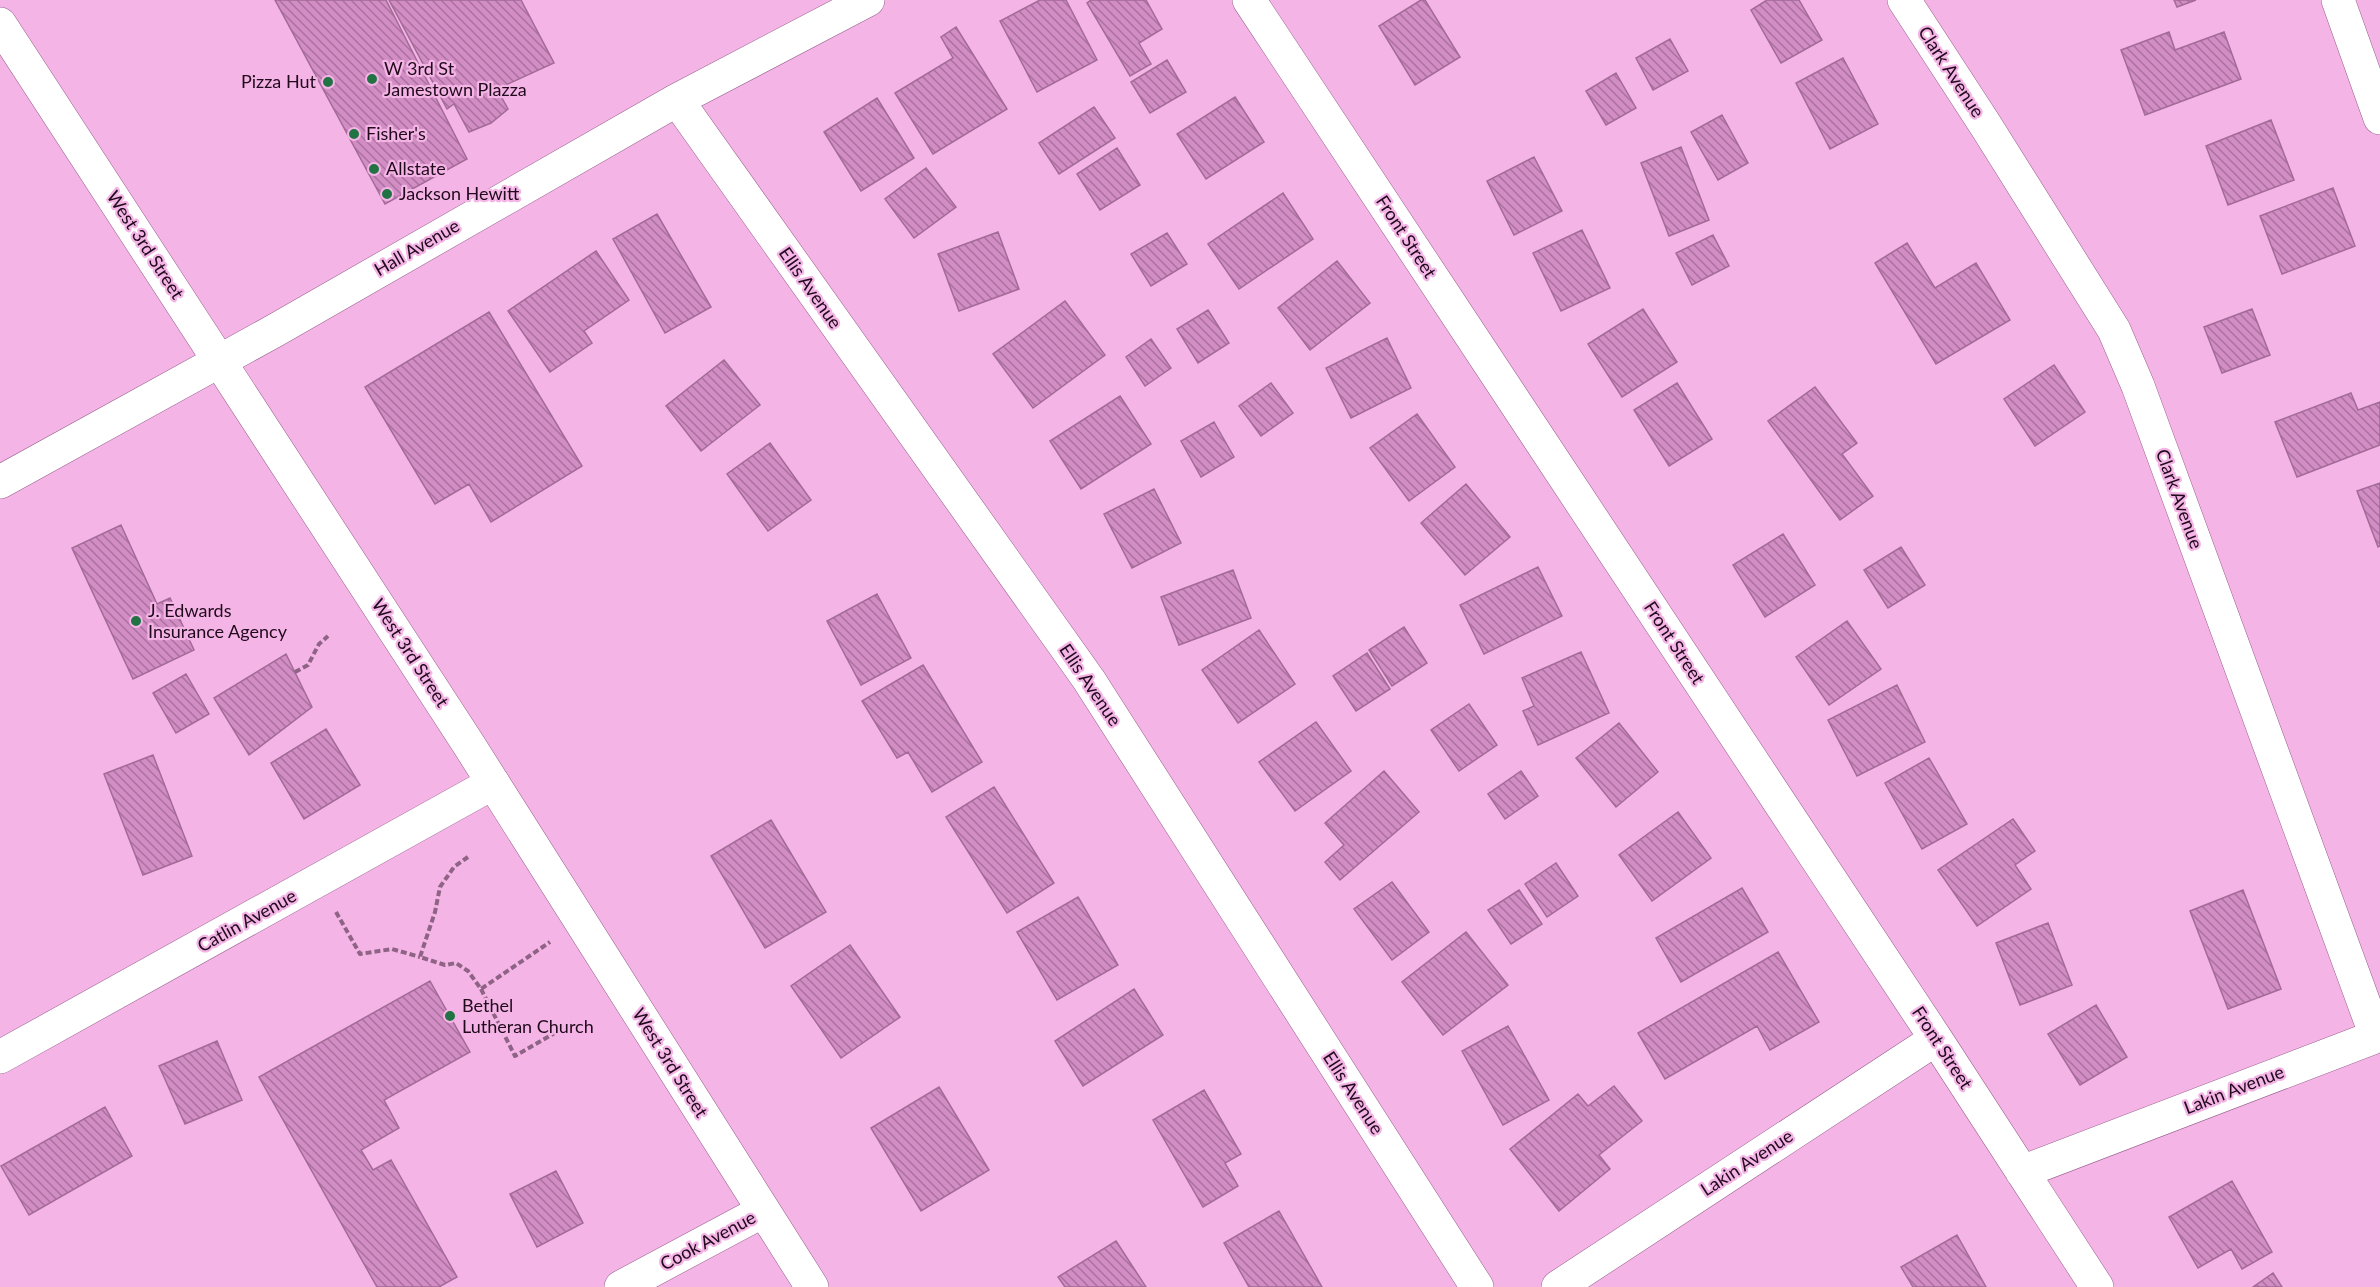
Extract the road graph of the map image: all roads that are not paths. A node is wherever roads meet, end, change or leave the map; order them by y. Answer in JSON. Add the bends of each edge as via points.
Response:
{"nodes":[{"id":1,"x":868,"y":0,"type":"edge"},
{"id":2,"x":1249,"y":0,"type":"edge"},
{"id":3,"x":1904,"y":0,"type":"edge"},
{"id":4,"x":2338,"y":0,"type":"edge"},
{"id":5,"x":0,"y":24,"type":"edge"},
{"id":6,"x":677,"y":100,"type":"junction"},
{"id":7,"x":2380,"y":118,"type":"edge"},
{"id":8,"x":220,"y":360,"type":"junction"},
{"id":9,"x":0,"y":482,"type":"edge"},
{"id":10,"x":493,"y":783,"type":"junction"},
{"id":11,"x":2378,"y":1035,"type":"edge"},
{"id":12,"x":1936,"y":1039,"type":"junction"},
{"id":13,"x":0,"y":1057,"type":"edge"},
{"id":14,"x":2022,"y":1172,"type":"junction"},
{"id":15,"x":763,"y":1211,"type":"junction"},
{"id":16,"x":621,"y":1287,"type":"edge"},
{"id":17,"x":812,"y":1287,"type":"edge"},
{"id":18,"x":1477,"y":1287,"type":"edge"},
{"id":19,"x":1558,"y":1287,"type":"edge"},
{"id":20,"x":2097,"y":1287,"type":"edge"}],
"edges":[{"from":1,"to":6,"type":"street","name":"Hall Avenue"},
{"from":2,"to":12,"type":"street","name":"Front Street"},
{"from":3,"to":11,"type":"street","name":"Clark Avenue","via":[[2114,330]]},
{"from":4,"to":7,"type":"street"},
{"from":5,"to":8,"type":"street","name":"West 3rd Street"},
{"from":6,"to":8,"type":"street","name":"Hall Avenue"},
{"from":6,"to":18,"type":"street","name":"Ellis Avenue","via":[[1089,680]]},
{"from":8,"to":9,"type":"street","name":"Hall Avenue"},
{"from":8,"to":10,"type":"street","name":"West 3rd Street"},
{"from":10,"to":13,"type":"street","name":"Catlin Avenue"},
{"from":10,"to":15,"type":"street","name":"West 3rd Street"},
{"from":11,"to":14,"type":"street","name":"Lakin Avenue"},
{"from":12,"to":14,"type":"street","name":"Front Street"},
{"from":12,"to":19,"type":"street","name":"Lakin Avenue"},
{"from":14,"to":20,"type":"street","name":"Front Street"},
{"from":15,"to":16,"type":"street","name":"Cook Avenue"},
{"from":15,"to":17,"type":"street","name":"West 3rd Street"}]}
